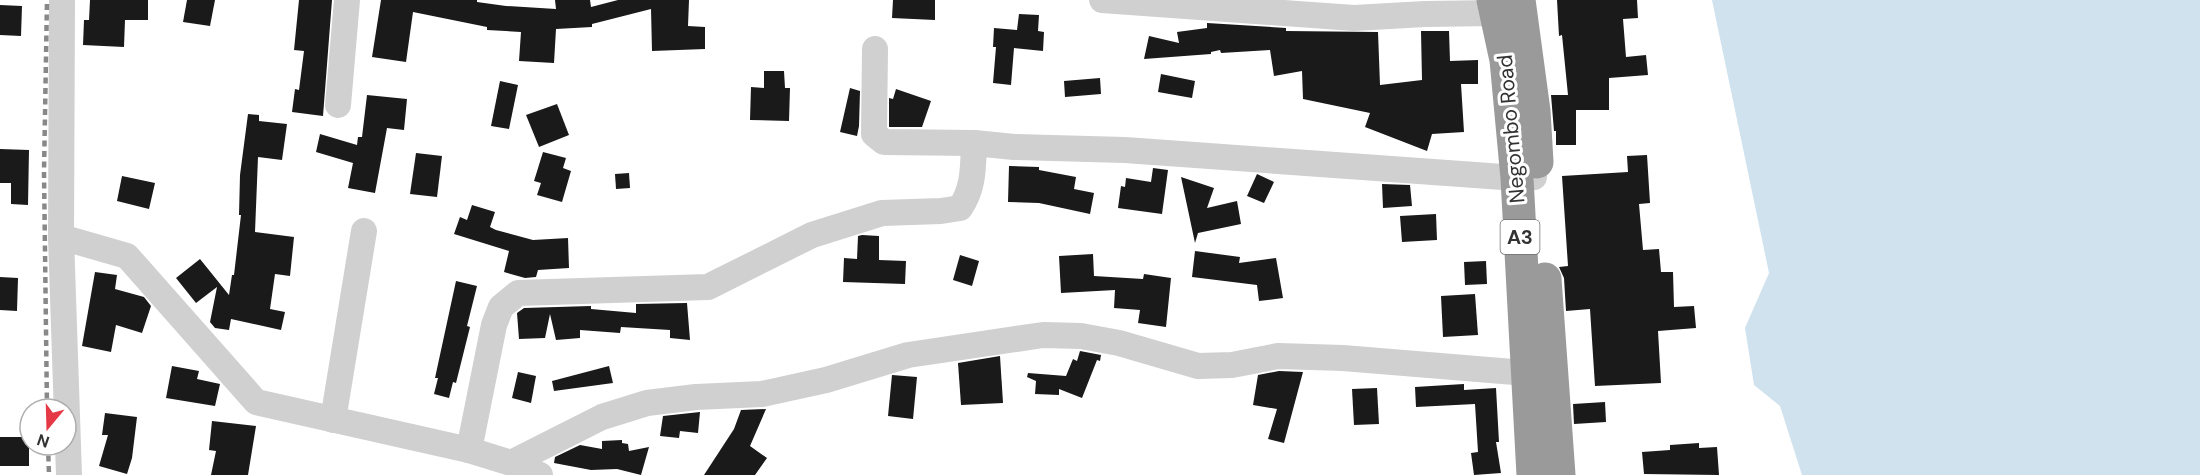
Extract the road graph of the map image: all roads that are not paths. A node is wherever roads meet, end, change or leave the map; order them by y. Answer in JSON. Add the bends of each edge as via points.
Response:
{"nodes":[{"id":1,"x":62,"y":0,"type":"edge"},
{"id":2,"x":347,"y":0,"type":"edge"},
{"id":3,"x":1102,"y":0,"type":"edge"},
{"id":4,"x":1503,"y":4,"type":"edge"},
{"id":5,"x":875,"y":49,"type":"dead end"},
{"id":6,"x":338,"y":105,"type":"dead end"},
{"id":7,"x":974,"y":143,"type":"junction"},
{"id":8,"x":1528,"y":178,"type":"junction"},
{"id":9,"x":364,"y":231,"type":"dead end"},
{"id":10,"x":61,"y":237,"type":"junction"},
{"id":11,"x":1539,"y":372,"type":"junction"},
{"id":12,"x":333,"y":420,"type":"junction"},
{"id":13,"x":469,"y":450,"type":"junction"},
{"id":14,"x":511,"y":463,"type":"junction"},
{"id":15,"x":69,"y":475,"type":"edge"},
{"id":16,"x":540,"y":475,"type":"edge"},
{"id":17,"x":1533,"y":475,"type":"edge"},
{"id":18,"x":1559,"y":475,"type":"edge"}],
"edges":[{"from":1,"to":10,"type":"street"},
{"from":2,"to":6,"type":"street"},
{"from":3,"to":4,"type":"street","via":[[1354,18]]},
{"from":4,"to":8,"type":"highway","name":"Negombo Road","number":"A3","via":[[1506,60]]},
{"from":5,"to":7,"type":"street","via":[[874,134],[884,142]]},
{"from":7,"to":8,"type":"street"},
{"from":7,"to":13,"type":"street","via":[[969,196],[960,208],[882,213],[812,235],[708,287],[518,293],[501,307],[494,325]]},
{"from":8,"to":11,"type":"highway","name":"Negombo Road","number":"A3"},
{"from":9,"to":12,"type":"street"},
{"from":10,"to":12,"type":"street","via":[[127,256],[256,402]]},
{"from":10,"to":15,"type":"street"},
{"from":11,"to":14,"type":"street","via":[[1278,356],[1232,365],[1198,366],[1119,343],[1043,335],[908,355],[762,394],[647,404],[602,417]]},
{"from":11,"to":17,"type":"highway","name":"Negombo Road","number":"A3"},
{"from":11,"to":18,"type":"highway","name":"Negombo Road","number":"A3"},
{"from":12,"to":13,"type":"street"},
{"from":13,"to":14,"type":"street"},
{"from":14,"to":16,"type":"street"}]}
